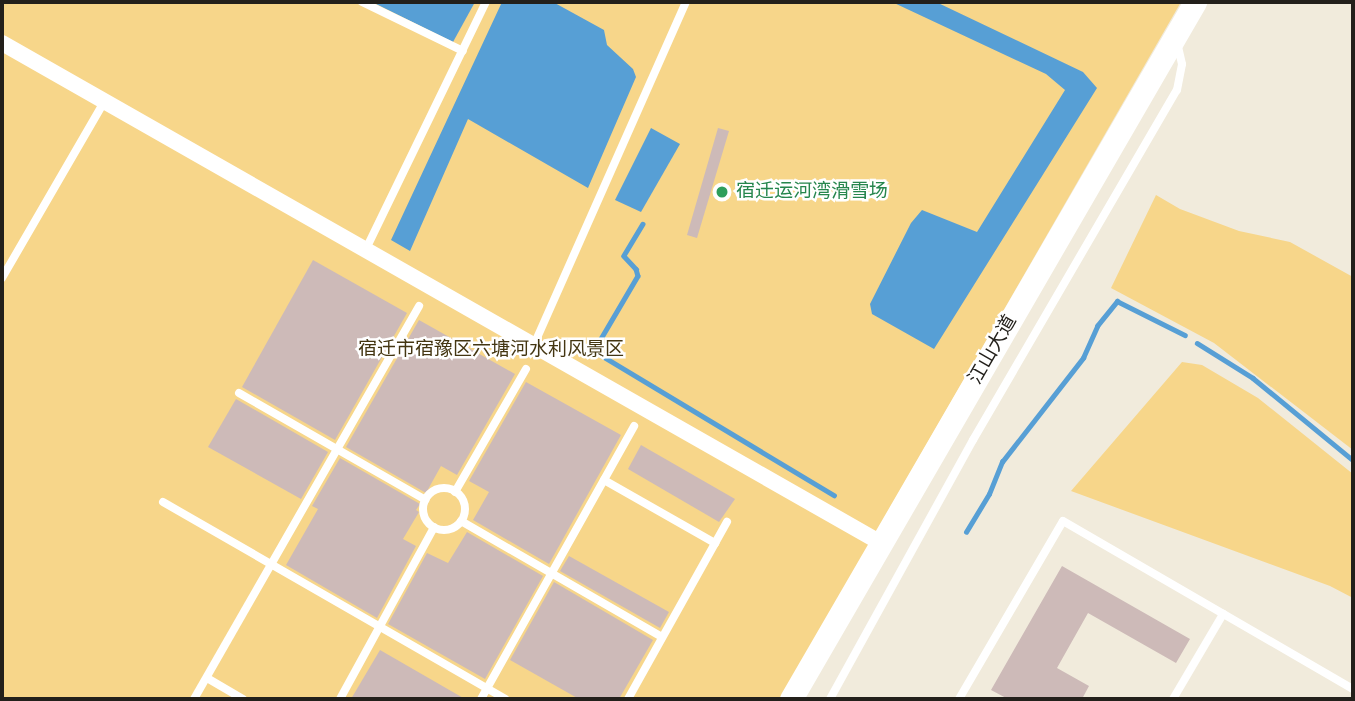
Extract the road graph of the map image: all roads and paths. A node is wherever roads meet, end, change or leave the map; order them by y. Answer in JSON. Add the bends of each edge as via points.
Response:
{"nodes":[{"id":1,"x":362,"y":2,"type":"edge"},
{"id":2,"x":485,"y":2,"type":"edge"},
{"id":3,"x":686,"y":2,"type":"edge"},
{"id":4,"x":1195,"y":2,"type":"edge"},
{"id":5,"x":1176,"y":36,"type":"junction"},
{"id":6,"x":2,"y":43,"type":"edge"},
{"id":7,"x":463,"y":51,"type":"junction"},
{"id":8,"x":104,"y":102,"type":"junction"},
{"id":9,"x":365,"y":251,"type":"junction"},
{"id":10,"x":2,"y":278,"type":"edge"},
{"id":11,"x":419,"y":306,"type":"dead end"},
{"id":12,"x":533,"y":347,"type":"junction"},
{"id":13,"x":526,"y":369,"type":"dead end"},
{"id":14,"x":239,"y":393,"type":"dead end"},
{"id":15,"x":634,"y":426,"type":"dead end"},
{"id":16,"x":337,"y":449,"type":"junction"},
{"id":17,"x":604,"y":480,"type":"junction"},
{"id":18,"x":455,"y":492,"type":"junction"},
{"id":19,"x":426,"y":500,"type":"junction"},
{"id":20,"x":163,"y":502,"type":"dead end"},
{"id":21,"x":461,"y":521,"type":"junction"},
{"id":22,"x":727,"y":522,"type":"dead end"},
{"id":23,"x":434,"y":527,"type":"junction"},
{"id":24,"x":715,"y":543,"type":"junction"},
{"id":25,"x":881,"y":543,"type":"junction"},
{"id":26,"x":272,"y":565,"type":"junction"},
{"id":27,"x":551,"y":573,"type":"junction"},
{"id":28,"x":1223,"y":614,"type":"junction"},
{"id":29,"x":380,"y":627,"type":"junction"},
{"id":30,"x":662,"y":637,"type":"junction"},
{"id":31,"x":206,"y":678,"type":"junction"},
{"id":32,"x":486,"y":689,"type":"junction"},
{"id":33,"x":1353,"y":689,"type":"edge"},
{"id":34,"x":194,"y":699,"type":"edge"},
{"id":35,"x":243,"y":699,"type":"edge"},
{"id":36,"x":340,"y":699,"type":"edge"},
{"id":37,"x":481,"y":699,"type":"edge"},
{"id":38,"x":505,"y":699,"type":"edge"},
{"id":39,"x":628,"y":699,"type":"edge"},
{"id":40,"x":791,"y":699,"type":"edge"},
{"id":41,"x":830,"y":699,"type":"edge"},
{"id":42,"x":960,"y":699,"type":"edge"},
{"id":43,"x":1173,"y":699,"type":"edge"}],
"edges":[{"from":1,"to":7,"type":"lane"},
{"from":2,"to":7,"type":"lane"},
{"from":3,"to":12,"type":"lane"},
{"from":4,"to":5,"type":"main road","name":"江山大道"},
{"from":5,"to":25,"type":"main road","name":"江山大道"},
{"from":5,"to":41,"type":"lane","via":[[1182,64],[1177,90],[973,440]]},
{"from":6,"to":8,"type":"street"},
{"from":7,"to":9,"type":"lane"},
{"from":8,"to":9,"type":"street"},
{"from":8,"to":10,"type":"lane"},
{"from":9,"to":12,"type":"street"},
{"from":11,"to":16,"type":"lane"},
{"from":12,"to":25,"type":"street"},
{"from":13,"to":18,"type":"lane"},
{"from":14,"to":16,"type":"lane"},
{"from":15,"to":17,"type":"lane"},
{"from":16,"to":19,"type":"lane"},
{"from":16,"to":26,"type":"lane"},
{"from":17,"to":24,"type":"lane"},
{"from":17,"to":27,"type":"lane"},
{"from":18,"to":19,"type":"lane","via":[[439,489]]},
{"from":18,"to":21,"type":"lane","via":[[465,505]]},
{"from":19,"to":23,"type":"lane","via":[[425,517]]},
{"from":20,"to":26,"type":"lane"},
{"from":21,"to":23,"type":"lane","via":[[447,530]]},
{"from":21,"to":27,"type":"lane"},
{"from":22,"to":24,"type":"lane"},
{"from":23,"to":29,"type":"lane"},
{"from":24,"to":30,"type":"lane"},
{"from":25,"to":40,"type":"main road","name":"江山大道"},
{"from":26,"to":29,"type":"lane"},
{"from":26,"to":31,"type":"lane"},
{"from":27,"to":30,"type":"lane"},
{"from":27,"to":32,"type":"lane"},
{"from":28,"to":33,"type":"lane"},
{"from":28,"to":42,"type":"lane","via":[[1063,522]]},
{"from":28,"to":43,"type":"lane"},
{"from":29,"to":32,"type":"lane"},
{"from":29,"to":36,"type":"lane"},
{"from":30,"to":39,"type":"lane"},
{"from":31,"to":34,"type":"lane"},
{"from":31,"to":35,"type":"lane"},
{"from":32,"to":37,"type":"lane"},
{"from":32,"to":38,"type":"lane"}]}
